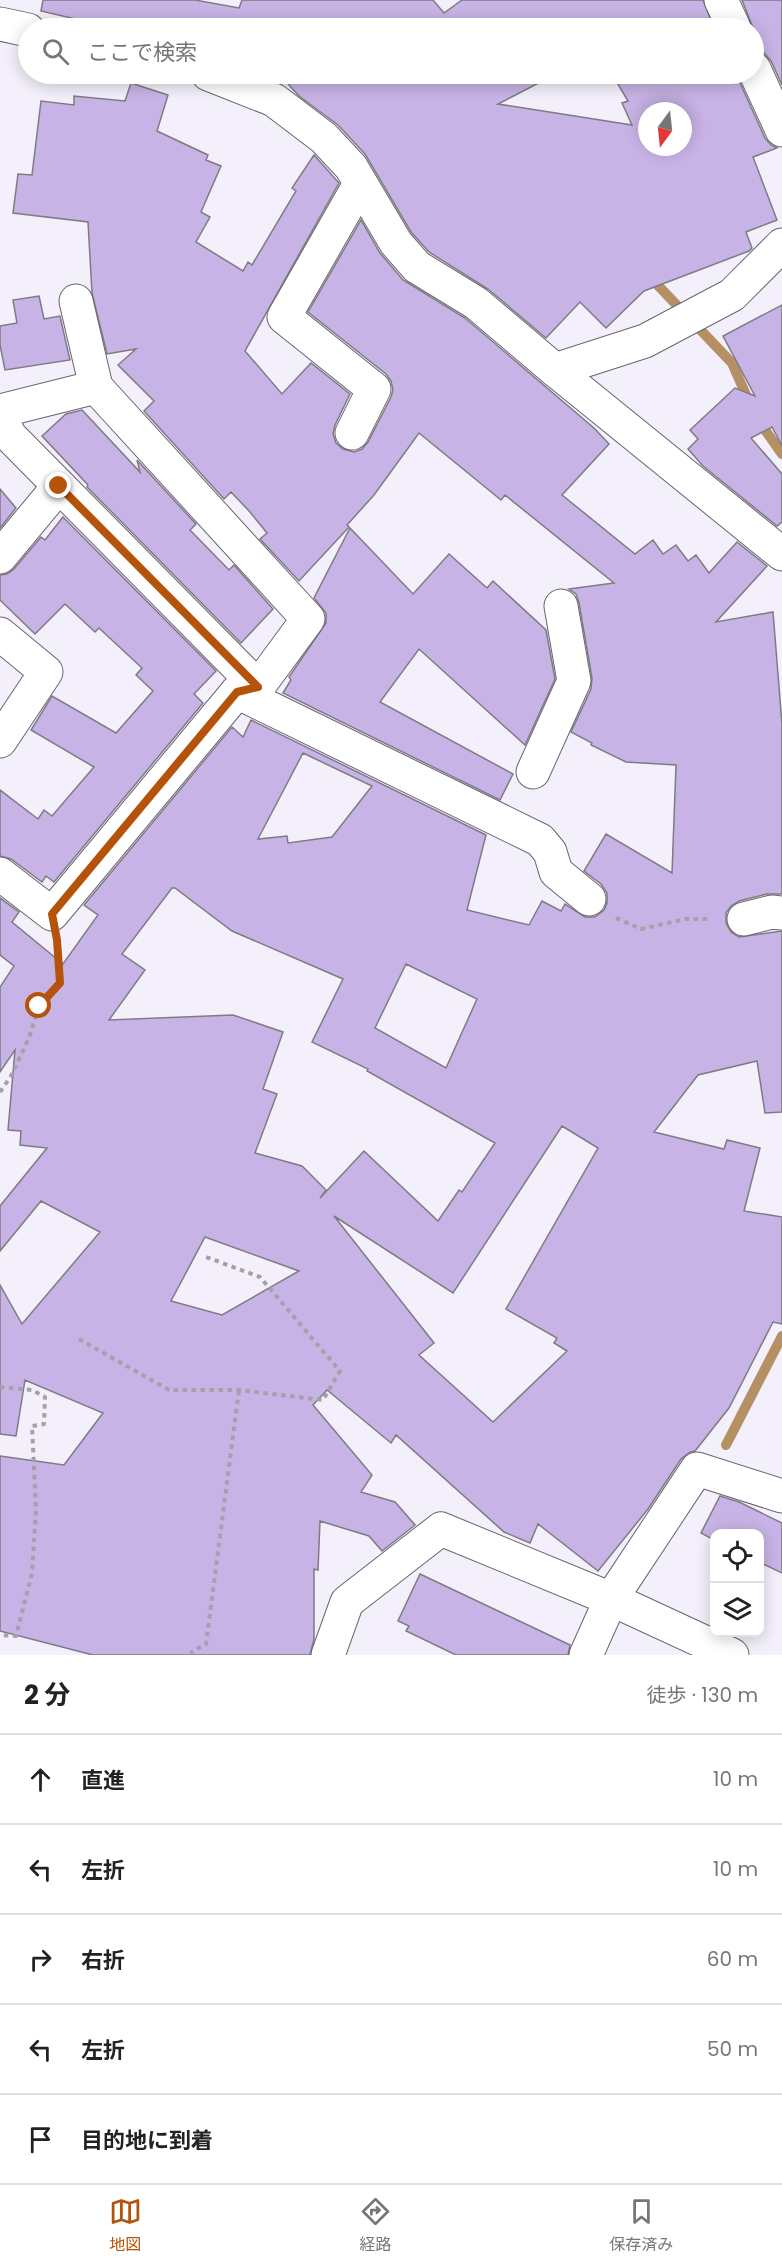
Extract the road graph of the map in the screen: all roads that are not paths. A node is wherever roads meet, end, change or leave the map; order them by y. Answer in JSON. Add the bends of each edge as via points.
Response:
{"nodes":[{"id":1,"x":721,"y":0,"type":"edge"},
{"id":2,"x":730,"y":18,"type":"edge"},
{"id":3,"x":0,"y":24,"type":"edge"},
{"id":4,"x":18,"y":28,"type":"edge"},
{"id":5,"x":233,"y":84,"type":"edge"},
{"id":6,"x":760,"y":84,"type":"edge"},
{"id":7,"x":782,"y":130,"type":"edge"},
{"id":8,"x":360,"y":184,"type":"junction"},
{"id":9,"x":782,"y":245,"type":"edge"},
{"id":10,"x":76,"y":301,"type":"dead end"},
{"id":11,"x":555,"y":370,"type":"junction"},
{"id":12,"x":96,"y":387,"type":"junction"},
{"id":13,"x":0,"y":411,"type":"edge"},
{"id":14,"x":0,"y":417,"type":"edge"},
{"id":15,"x":352,"y":434,"type":"dead end"},
{"id":16,"x":59,"y":486,"type":"junction"},
{"id":17,"x":782,"y":554,"type":"edge"},
{"id":18,"x":0,"y":557,"type":"edge"},
{"id":19,"x":561,"y":606,"type":"dead end"},
{"id":20,"x":0,"y":634,"type":"edge"},
{"id":21,"x":247,"y":690,"type":"junction"},
{"id":22,"x":0,"y":741,"type":"edge"},
{"id":23,"x":533,"y":772,"type":"dead end"},
{"id":24,"x":0,"y":874,"type":"edge"},
{"id":25,"x":589,"y":899,"type":"road end"},
{"id":26,"x":782,"y":913,"type":"edge"},
{"id":27,"x":744,"y":919,"type":"road end"},
{"id":28,"x":782,"y":1496,"type":"edge"},
{"id":29,"x":611,"y":1599,"type":"junction"},
{"id":30,"x":328,"y":1655,"type":"edge"},
{"id":31,"x":586,"y":1655,"type":"edge"},
{"id":32,"x":732,"y":1655,"type":"edge"}],
"edges":[{"from":1,"to":2,"type":"street"},
{"from":3,"to":4,"type":"street"},
{"from":5,"to":8,"type":"street","via":[[274,100],[324,138]]},
{"from":6,"to":7,"type":"street"},
{"from":8,"to":11,"type":"street","via":[[396,243],[417,267],[476,303]]},
{"from":8,"to":15,"type":"street","via":[[284,317],[374,389]]},
{"from":9,"to":11,"type":"street","via":[[732,295],[645,341]]},
{"from":10,"to":12,"type":"street"},
{"from":11,"to":17,"type":"street"},
{"from":12,"to":13,"type":"street"},
{"from":12,"to":21,"type":"street","via":[[308,619]]},
{"from":14,"to":16,"type":"street","via":[[10,436]]},
{"from":16,"to":18,"type":"street"},
{"from":16,"to":21,"type":"street"},
{"from":19,"to":23,"type":"street","via":[[573,681]]},
{"from":20,"to":22,"type":"street","via":[[46,672]]},
{"from":21,"to":24,"type":"street","via":[[52,914]]},
{"from":21,"to":25,"type":"street","via":[[540,840],[550,852],[556,872]]},
{"from":26,"to":27,"type":"street"},
{"from":28,"to":29,"type":"street","via":[[697,1469]]},
{"from":29,"to":30,"type":"street","via":[[441,1529],[347,1602]]},
{"from":29,"to":31,"type":"street"},
{"from":29,"to":32,"type":"street"}]}
